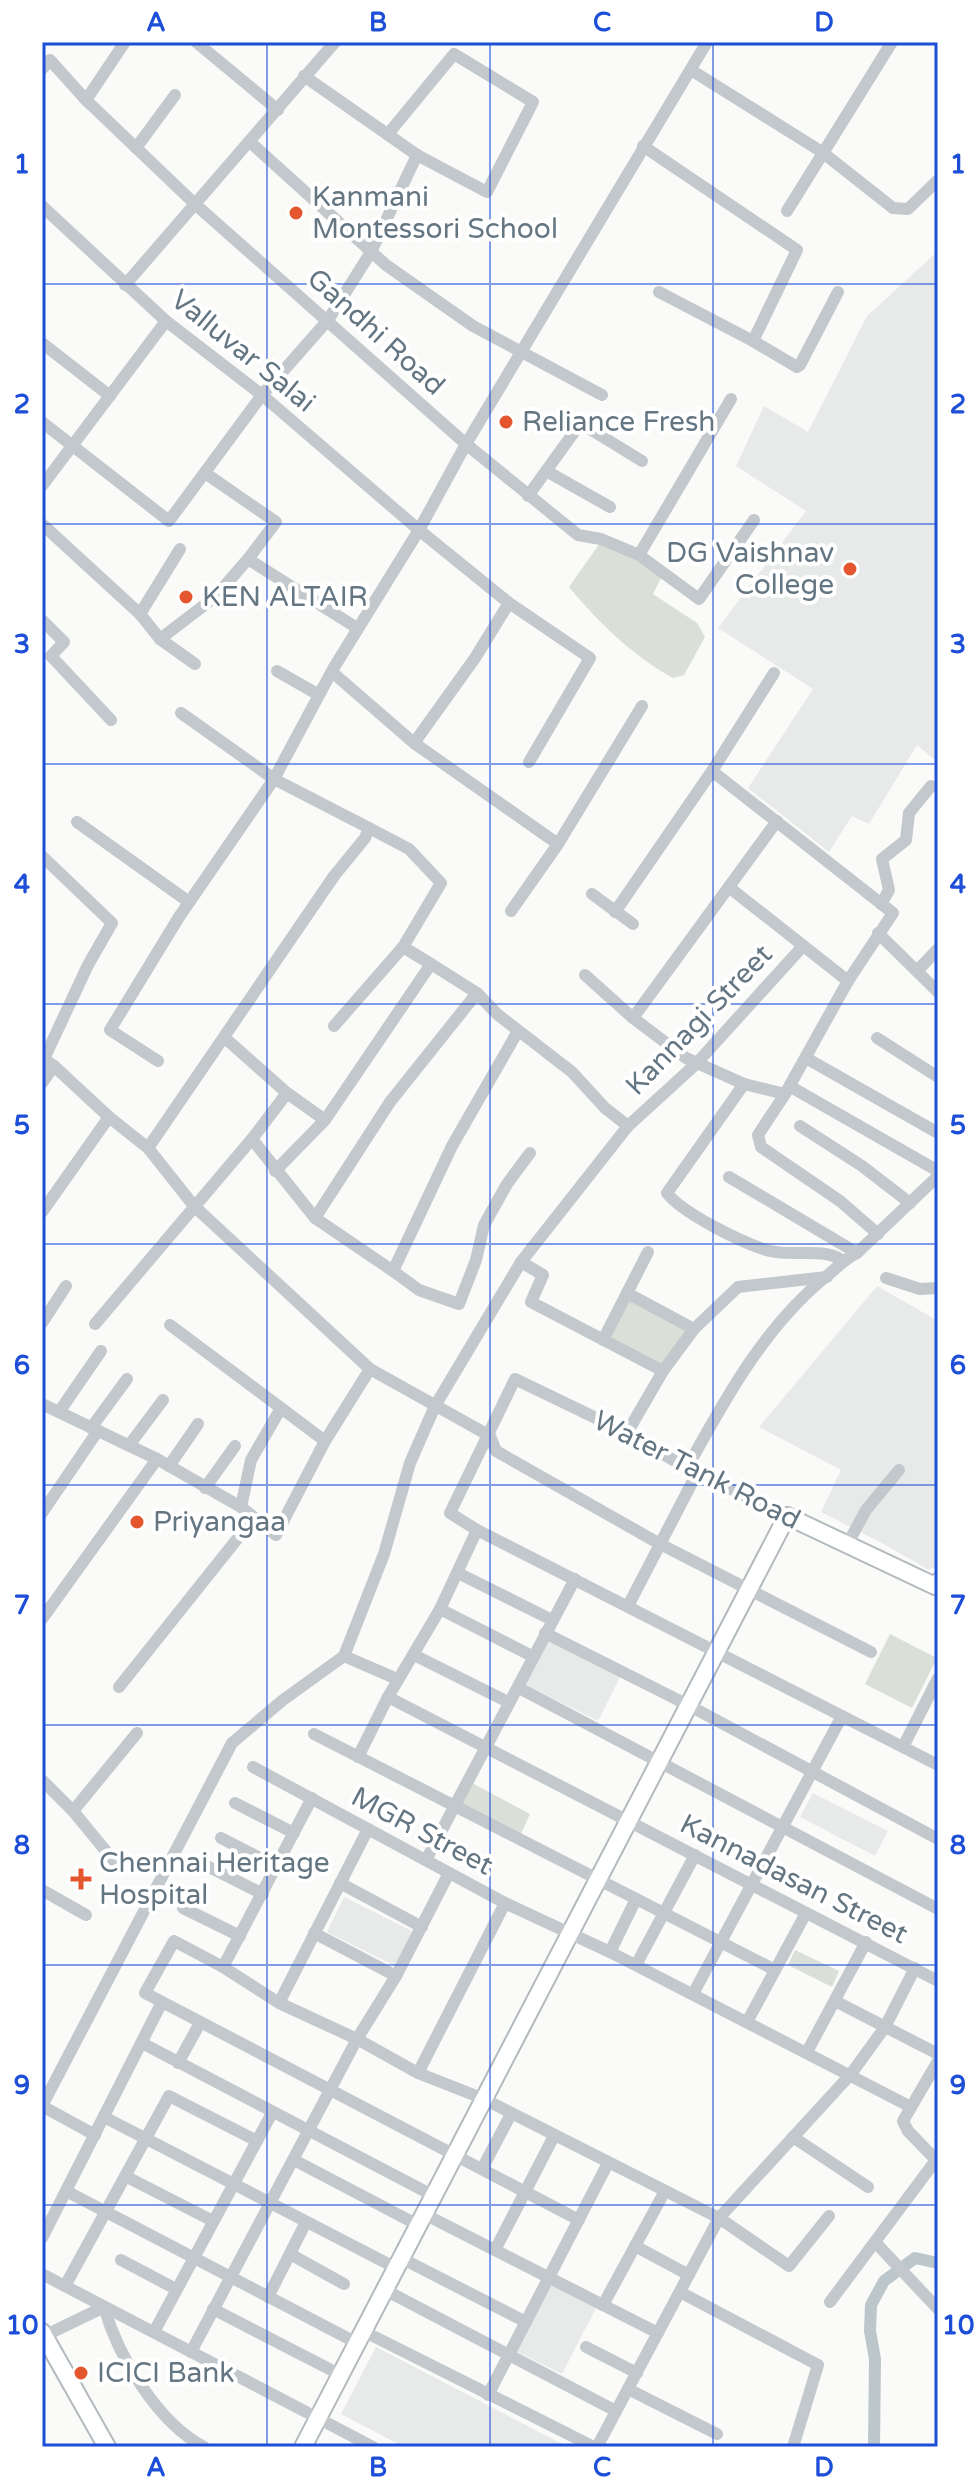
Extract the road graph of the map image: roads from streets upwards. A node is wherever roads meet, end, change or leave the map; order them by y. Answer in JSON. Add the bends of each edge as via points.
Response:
{"nodes":[{"id":1,"x":125,"y":42,"type":"edge"},
{"id":2,"x":335,"y":42,"type":"edge"},
{"id":3,"x":707,"y":42,"type":"edge"},
{"id":4,"x":892,"y":42,"type":"edge"},
{"id":5,"x":198,"y":43,"type":"edge"},
{"id":6,"x":46,"y":65,"type":"edge"},
{"id":7,"x":691,"y":70,"type":"junction"},
{"id":8,"x":304,"y":76,"type":"junction"},
{"id":9,"x":175,"y":95,"type":"dead end"},
{"id":10,"x":86,"y":100,"type":"junction"},
{"id":11,"x":278,"y":110,"type":"junction"},
{"id":12,"x":388,"y":134,"type":"junction"},
{"id":13,"x":250,"y":142,"type":"junction"},
{"id":14,"x":643,"y":146,"type":"junction"},
{"id":15,"x":136,"y":148,"type":"junction"},
{"id":16,"x":822,"y":152,"type":"junction"},
{"id":17,"x":417,"y":155,"type":"junction"},
{"id":18,"x":938,"y":180,"type":"edge"},
{"id":19,"x":196,"y":205,"type":"junction"},
{"id":20,"x":42,"y":206,"type":"edge"},
{"id":21,"x":787,"y":211,"type":"dead end"},
{"id":22,"x":371,"y":252,"type":"junction"},
{"id":23,"x":125,"y":285,"type":"junction"},
{"id":24,"x":659,"y":292,"type":"dead end"},
{"id":25,"x":838,"y":292,"type":"dead end"},
{"id":26,"x":328,"y":320,"type":"junction"},
{"id":27,"x":166,"y":321,"type":"junction"},
{"id":28,"x":753,"y":341,"type":"junction"},
{"id":29,"x":42,"y":343,"type":"edge"},
{"id":30,"x":523,"y":350,"type":"junction"},
{"id":31,"x":262,"y":395,"type":"junction"},
{"id":32,"x":602,"y":395,"type":"dead end"},
{"id":33,"x":110,"y":396,"type":"junction"},
{"id":34,"x":731,"y":399,"type":"dead end"},
{"id":35,"x":42,"y":422,"type":"edge"},
{"id":36,"x":466,"y":444,"type":"junction"},
{"id":37,"x":71,"y":445,"type":"junction"},
{"id":38,"x":642,"y":461,"type":"dead end"},
{"id":39,"x":548,"y":472,"type":"junction"},
{"id":40,"x":205,"y":473,"type":"junction"},
{"id":41,"x":42,"y":486,"type":"edge"},
{"id":42,"x":528,"y":496,"type":"junction"},
{"id":43,"x":610,"y":507,"type":"dead end"},
{"id":44,"x":754,"y":520,"type":"dead end"},
{"id":45,"x":42,"y":524,"type":"edge"},
{"id":46,"x":419,"y":530,"type":"junction"},
{"id":47,"x":180,"y":549,"type":"dead end"},
{"id":48,"x":639,"y":555,"type":"junction"},
{"id":49,"x":248,"y":559,"type":"junction"},
{"id":50,"x":509,"y":603,"type":"junction"},
{"id":51,"x":140,"y":614,"type":"junction"},
{"id":52,"x":42,"y":620,"type":"edge"},
{"id":53,"x":357,"y":628,"type":"junction"},
{"id":54,"x":160,"y":639,"type":"junction"},
{"id":55,"x":195,"y":664,"type":"dead end"},
{"id":56,"x":277,"y":671,"type":"dead end"},
{"id":57,"x":332,"y":672,"type":"junction"},
{"id":58,"x":774,"y":673,"type":"dead end"},
{"id":59,"x":319,"y":695,"type":"junction"},
{"id":60,"x":642,"y":706,"type":"dead end"},
{"id":61,"x":181,"y":713,"type":"dead end"},
{"id":62,"x":111,"y":720,"type":"dead end"},
{"id":63,"x":414,"y":743,"type":"junction"},
{"id":64,"x":529,"y":762,"type":"dead end"},
{"id":65,"x":712,"y":771,"type":"junction"},
{"id":66,"x":274,"y":779,"type":"junction"},
{"id":67,"x":931,"y":786,"type":"dead end"},
{"id":68,"x":777,"y":821,"type":"junction"},
{"id":69,"x":77,"y":822,"type":"dead end"},
{"id":70,"x":369,"y":828,"type":"junction"},
{"id":71,"x":558,"y":844,"type":"junction"},
{"id":72,"x":42,"y":856,"type":"edge"},
{"id":73,"x":730,"y":888,"type":"junction"},
{"id":74,"x":592,"y":894,"type":"dead end"},
{"id":75,"x":189,"y":902,"type":"junction"},
{"id":76,"x":881,"y":904,"type":"junction"},
{"id":77,"x":511,"y":911,"type":"dead end"},
{"id":78,"x":615,"y":912,"type":"junction"},
{"id":79,"x":633,"y":924,"type":"dead end"},
{"id":80,"x":878,"y":933,"type":"junction"},
{"id":81,"x":803,"y":946,"type":"junction"},
{"id":82,"x":403,"y":947,"type":"junction"},
{"id":83,"x":938,"y":949,"type":"edge"},
{"id":84,"x":431,"y":964,"type":"junction"},
{"id":85,"x":917,"y":971,"type":"junction"},
{"id":86,"x":585,"y":975,"type":"dead end"},
{"id":87,"x":848,"y":981,"type":"junction"},
{"id":88,"x":938,"y":992,"type":"edge"},
{"id":89,"x":477,"y":993,"type":"junction"},
{"id":90,"x":633,"y":1018,"type":"junction"},
{"id":91,"x":334,"y":1026,"type":"dead end"},
{"id":92,"x":518,"y":1031,"type":"junction"},
{"id":93,"x":225,"y":1038,"type":"junction"},
{"id":94,"x":877,"y":1038,"type":"dead end"},
{"id":95,"x":806,"y":1058,"type":"junction"},
{"id":96,"x":47,"y":1061,"type":"edge"},
{"id":97,"x":158,"y":1061,"type":"dead end"},
{"id":98,"x":696,"y":1064,"type":"junction"},
{"id":99,"x":938,"y":1077,"type":"edge"},
{"id":100,"x":42,"y":1083,"type":"edge"},
{"id":101,"x":744,"y":1084,"type":"junction"},
{"id":102,"x":788,"y":1090,"type":"junction"},
{"id":103,"x":287,"y":1093,"type":"junction"},
{"id":104,"x":109,"y":1117,"type":"junction"},
{"id":105,"x":325,"y":1120,"type":"junction"},
{"id":106,"x":628,"y":1126,"type":"junction"},
{"id":107,"x":800,"y":1126,"type":"dead end"},
{"id":108,"x":938,"y":1133,"type":"edge"},
{"id":109,"x":252,"y":1139,"type":"junction"},
{"id":110,"x":148,"y":1148,"type":"junction"},
{"id":111,"x":530,"y":1153,"type":"dead end"},
{"id":112,"x":275,"y":1171,"type":"junction"},
{"id":113,"x":938,"y":1174,"type":"edge"},
{"id":114,"x":729,"y":1177,"type":"dead end"},
{"id":115,"x":910,"y":1203,"type":"junction"},
{"id":116,"x":194,"y":1206,"type":"junction"},
{"id":117,"x":42,"y":1212,"type":"edge"},
{"id":118,"x":315,"y":1218,"type":"junction"},
{"id":119,"x":878,"y":1234,"type":"junction"},
{"id":120,"x":648,"y":1252,"type":"dead end"},
{"id":121,"x":857,"y":1253,"type":"junction"},
{"id":122,"x":842,"y":1260,"type":"junction"},
{"id":123,"x":521,"y":1262,"type":"junction"},
{"id":124,"x":393,"y":1271,"type":"junction"},
{"id":125,"x":827,"y":1277,"type":"junction"},
{"id":126,"x":886,"y":1278,"type":"dead end"},
{"id":127,"x":66,"y":1286,"type":"dead end"},
{"id":128,"x":938,"y":1288,"type":"edge"},
{"id":129,"x":627,"y":1293,"type":"junction"},
{"id":130,"x":42,"y":1323,"type":"edge"},
{"id":131,"x":95,"y":1324,"type":"dead end"},
{"id":132,"x":170,"y":1325,"type":"dead end"},
{"id":133,"x":694,"y":1329,"type":"junction"},
{"id":134,"x":603,"y":1340,"type":"junction"},
{"id":135,"x":101,"y":1351,"type":"dead end"},
{"id":136,"x":370,"y":1369,"type":"junction"},
{"id":137,"x":663,"y":1371,"type":"junction"},
{"id":138,"x":127,"y":1379,"type":"dead end"},
{"id":139,"x":163,"y":1400,"type":"dead end"},
{"id":140,"x":42,"y":1404,"type":"edge"},
{"id":141,"x":435,"y":1406,"type":"junction"},
{"id":142,"x":281,"y":1408,"type":"junction"},
{"id":143,"x":59,"y":1412,"type":"junction"},
{"id":144,"x":198,"y":1424,"type":"dead end"},
{"id":145,"x":94,"y":1430,"type":"junction"},
{"id":146,"x":627,"y":1433,"type":"junction"},
{"id":147,"x":490,"y":1436,"type":"junction"},
{"id":148,"x":325,"y":1441,"type":"junction"},
{"id":149,"x":130,"y":1444,"type":"junction"},
{"id":150,"x":235,"y":1446,"type":"dead end"},
{"id":151,"x":157,"y":1459,"type":"junction"},
{"id":152,"x":169,"y":1466,"type":"junction"},
{"id":153,"x":692,"y":1470,"type":"junction"},
{"id":154,"x":899,"y":1470,"type":"dead end"},
{"id":155,"x":205,"y":1488,"type":"junction"},
{"id":156,"x":241,"y":1507,"type":"junction"},
{"id":157,"x":42,"y":1513,"type":"edge"},
{"id":158,"x":787,"y":1516,"type":"junction"},
{"id":159,"x":254,"y":1518,"type":"junction"},
{"id":160,"x":477,"y":1530,"type":"junction"},
{"id":161,"x":660,"y":1544,"type":"junction"},
{"id":162,"x":847,"y":1545,"type":"junction"},
{"id":163,"x":458,"y":1573,"type":"junction"},
{"id":164,"x":575,"y":1579,"type":"junction"},
{"id":165,"x":937,"y":1585,"type":"edge"},
{"id":166,"x":750,"y":1588,"type":"junction"},
{"id":167,"x":628,"y":1606,"type":"junction"},
{"id":168,"x":440,"y":1609,"type":"junction"},
{"id":169,"x":42,"y":1619,"type":"edge"},
{"id":170,"x":552,"y":1620,"type":"junction"},
{"id":171,"x":545,"y":1633,"type":"junction"},
{"id":172,"x":717,"y":1651,"type":"junction"},
{"id":173,"x":871,"y":1652,"type":"dead end"},
{"id":174,"x":414,"y":1655,"type":"junction"},
{"id":175,"x":344,"y":1656,"type":"junction"},
{"id":176,"x":534,"y":1657,"type":"junction"},
{"id":177,"x":397,"y":1679,"type":"junction"},
{"id":178,"x":936,"y":1686,"type":"edge"},
{"id":179,"x":119,"y":1687,"type":"dead end"},
{"id":180,"x":519,"y":1688,"type":"junction"},
{"id":181,"x":388,"y":1697,"type":"junction"},
{"id":182,"x":508,"y":1702,"type":"junction"},
{"id":183,"x":688,"y":1705,"type":"junction"},
{"id":184,"x":842,"y":1716,"type":"junction"},
{"id":185,"x":137,"y":1733,"type":"dead end"},
{"id":186,"x":314,"y":1734,"type":"dead end"},
{"id":187,"x":486,"y":1747,"type":"junction"},
{"id":188,"x":903,"y":1747,"type":"junction"},
{"id":189,"x":358,"y":1757,"type":"junction"},
{"id":190,"x":660,"y":1762,"type":"junction"},
{"id":191,"x":938,"y":1765,"type":"edge"},
{"id":192,"x":253,"y":1767,"type":"dead end"},
{"id":193,"x":813,"y":1772,"type":"junction"},
{"id":194,"x":42,"y":1780,"type":"edge"},
{"id":195,"x":312,"y":1798,"type":"junction"},
{"id":196,"x":235,"y":1803,"type":"dead end"},
{"id":197,"x":454,"y":1806,"type":"junction"},
{"id":198,"x":73,"y":1811,"type":"junction"},
{"id":199,"x":628,"y":1821,"type":"junction"},
{"id":200,"x":784,"y":1828,"type":"junction"},
{"id":201,"x":368,"y":1829,"type":"junction"},
{"id":202,"x":294,"y":1833,"type":"junction"},
{"id":203,"x":221,"y":1838,"type":"dead end"},
{"id":204,"x":938,"y":1839,"type":"edge"},
{"id":205,"x":695,"y":1855,"type":"junction"},
{"id":206,"x":426,"y":1860,"type":"junction"},
{"id":207,"x":203,"y":1864,"type":"dead end"},
{"id":208,"x":119,"y":1867,"type":"dead end"},
{"id":209,"x":277,"y":1867,"type":"junction"},
{"id":210,"x":449,"y":1873,"type":"junction"},
{"id":211,"x":598,"y":1879,"type":"junction"},
{"id":212,"x":340,"y":1883,"type":"junction"},
{"id":213,"x":751,"y":1884,"type":"junction"},
{"id":214,"x":42,"y":1890,"type":"edge"},
{"id":215,"x":263,"y":1894,"type":"junction"},
{"id":216,"x":636,"y":1899,"type":"junction"},
{"id":217,"x":505,"y":1903,"type":"junction"},
{"id":218,"x":183,"y":1908,"type":"dead end"},
{"id":219,"x":938,"y":1909,"type":"edge"},
{"id":220,"x":806,"y":1913,"type":"junction"},
{"id":221,"x":665,"y":1914,"type":"junction"},
{"id":222,"x":86,"y":1915,"type":"dead end"},
{"id":223,"x":422,"y":1927,"type":"junction"},
{"id":224,"x":314,"y":1933,"type":"junction"},
{"id":225,"x":570,"y":1933,"type":"junction"},
{"id":226,"x":240,"y":1936,"type":"junction"},
{"id":227,"x":719,"y":1942,"type":"junction"},
{"id":228,"x":866,"y":1942,"type":"junction"},
{"id":229,"x":610,"y":1952,"type":"junction"},
{"id":230,"x":636,"y":1965,"type":"junction"},
{"id":231,"x":223,"y":1967,"type":"junction"},
{"id":232,"x":915,"y":1968,"type":"junction"},
{"id":233,"x":775,"y":1970,"type":"junction"},
{"id":234,"x":396,"y":1976,"type":"junction"},
{"id":235,"x":938,"y":1981,"type":"edge"},
{"id":236,"x":693,"y":1994,"type":"junction"},
{"id":237,"x":835,"y":2001,"type":"junction"},
{"id":238,"x":162,"y":2002,"type":"junction"},
{"id":239,"x":279,"y":2003,"type":"junction"},
{"id":240,"x":747,"y":2022,"type":"junction"},
{"id":241,"x":200,"y":2023,"type":"junction"},
{"id":242,"x":885,"y":2027,"type":"junction"},
{"id":243,"x":357,"y":2039,"type":"junction"},
{"id":244,"x":142,"y":2043,"type":"junction"},
{"id":245,"x":807,"y":2052,"type":"junction"},
{"id":246,"x":938,"y":2054,"type":"edge"},
{"id":247,"x":178,"y":2063,"type":"junction"},
{"id":248,"x":937,"y":2067,"type":"edge"},
{"id":249,"x":418,"y":2073,"type":"junction"},
{"id":250,"x":851,"y":2074,"type":"junction"},
{"id":251,"x":331,"y":2090,"type":"junction"},
{"id":252,"x":484,"y":2099,"type":"junction"},
{"id":253,"x":911,"y":2107,"type":"junction"},
{"id":254,"x":272,"y":2113,"type":"junction"},
{"id":255,"x":511,"y":2114,"type":"junction"},
{"id":256,"x":104,"y":2117,"type":"junction"},
{"id":257,"x":309,"y":2132,"type":"junction"},
{"id":258,"x":95,"y":2135,"type":"junction"},
{"id":259,"x":554,"y":2136,"type":"junction"},
{"id":260,"x":793,"y":2137,"type":"junction"},
{"id":261,"x":146,"y":2139,"type":"junction"},
{"id":262,"x":257,"y":2141,"type":"junction"},
{"id":263,"x":455,"y":2155,"type":"junction"},
{"id":264,"x":294,"y":2160,"type":"junction"},
{"id":265,"x":937,"y":2161,"type":"edge"},
{"id":266,"x":608,"y":2163,"type":"junction"},
{"id":267,"x":482,"y":2169,"type":"junction"},
{"id":268,"x":125,"y":2176,"type":"junction"},
{"id":269,"x":234,"y":2184,"type":"junction"},
{"id":270,"x":868,"y":2187,"type":"dead end"},
{"id":271,"x":66,"y":2191,"type":"junction"},
{"id":272,"x":665,"y":2191,"type":"junction"},
{"id":273,"x":525,"y":2192,"type":"junction"},
{"id":274,"x":434,"y":2196,"type":"junction"},
{"id":275,"x":271,"y":2203,"type":"junction"},
{"id":276,"x":105,"y":2212,"type":"junction"},
{"id":277,"x":829,"y":2216,"type":"dead end"},
{"id":278,"x":719,"y":2218,"type":"junction"},
{"id":279,"x":421,"y":2219,"type":"junction"},
{"id":280,"x":579,"y":2220,"type":"junction"},
{"id":281,"x":213,"y":2221,"type":"junction"},
{"id":282,"x":306,"y":2222,"type":"junction"},
{"id":283,"x":42,"y":2238,"type":"edge"},
{"id":284,"x":875,"y":2242,"type":"junction"},
{"id":285,"x":635,"y":2246,"type":"junction"},
{"id":286,"x":495,"y":2250,"type":"junction"},
{"id":287,"x":290,"y":2254,"type":"junction"},
{"id":288,"x":193,"y":2258,"type":"junction"},
{"id":289,"x":121,"y":2260,"type":"dead end"},
{"id":290,"x":399,"y":2263,"type":"junction"},
{"id":291,"x":42,"y":2274,"type":"edge"},
{"id":292,"x":689,"y":2275,"type":"junction"},
{"id":293,"x":231,"y":2277,"type":"junction"},
{"id":294,"x":549,"y":2277,"type":"junction"},
{"id":295,"x":344,"y":2284,"type":"dead end"},
{"id":296,"x":65,"y":2286,"type":"junction"},
{"id":297,"x":176,"y":2289,"type":"junction"},
{"id":298,"x":385,"y":2290,"type":"junction"},
{"id":299,"x":680,"y":2292,"type":"junction"},
{"id":300,"x":268,"y":2297,"type":"junction"},
{"id":301,"x":830,"y":2302,"type":"dead end"},
{"id":302,"x":603,"y":2305,"type":"junction"},
{"id":303,"x":104,"y":2307,"type":"junction"},
{"id":304,"x":213,"y":2309,"type":"junction"},
{"id":305,"x":938,"y":2309,"type":"edge"},
{"id":306,"x":526,"y":2322,"type":"junction"},
{"id":307,"x":154,"y":2332,"type":"junction"},
{"id":308,"x":658,"y":2333,"type":"junction"},
{"id":309,"x":43,"y":2334,"type":"edge"},
{"id":310,"x":360,"y":2337,"type":"junction"},
{"id":311,"x":586,"y":2347,"type":"dead end"},
{"id":312,"x":191,"y":2352,"type":"junction"},
{"id":313,"x":509,"y":2355,"type":"junction"},
{"id":314,"x":637,"y":2373,"type":"junction"},
{"id":315,"x":341,"y":2375,"type":"junction"},
{"id":316,"x":628,"y":2389,"type":"junction"},
{"id":317,"x":488,"y":2395,"type":"junction"},
{"id":318,"x":616,"y":2411,"type":"junction"},
{"id":319,"x":318,"y":2419,"type":"junction"},
{"id":320,"x":717,"y":2434,"type":"dead end"},
{"id":321,"x":107,"y":2447,"type":"edge"},
{"id":322,"x":204,"y":2447,"type":"edge"},
{"id":323,"x":303,"y":2447,"type":"edge"},
{"id":324,"x":373,"y":2447,"type":"edge"},
{"id":325,"x":595,"y":2447,"type":"edge"},
{"id":326,"x":793,"y":2447,"type":"edge"}],
"edges":[{"from":1,"to":10,"type":"street"},
{"from":2,"to":8,"type":"street"},
{"from":3,"to":7,"type":"street"},
{"from":4,"to":16,"type":"street"},
{"from":5,"to":11,"type":"street"},
{"from":6,"to":10,"type":"street","name":"Gandhi Road"},
{"from":7,"to":14,"type":"street"},
{"from":7,"to":16,"type":"street"},
{"from":8,"to":11,"type":"street"},
{"from":8,"to":12,"type":"street"},
{"from":9,"to":15,"type":"street"},
{"from":10,"to":15,"type":"street","name":"Gandhi Road"},
{"from":11,"to":13,"type":"street"},
{"from":12,"to":17,"type":"street"},
{"from":12,"to":17,"type":"street","via":[[454,54],[533,102],[487,192]]},
{"from":13,"to":19,"type":"street"},
{"from":13,"to":22,"type":"street"},
{"from":14,"to":28,"type":"street","via":[[797,250]]},
{"from":14,"to":30,"type":"street"},
{"from":15,"to":19,"type":"street","name":"Gandhi Road"},
{"from":16,"to":18,"type":"street","via":[[893,208],[908,209]]},
{"from":16,"to":21,"type":"street"},
{"from":17,"to":22,"type":"street"},
{"from":19,"to":23,"type":"street"},
{"from":19,"to":26,"type":"street","name":"Gandhi Road"},
{"from":20,"to":23,"type":"street","name":"Valluvar Salai"},
{"from":22,"to":26,"type":"street"},
{"from":22,"to":30,"type":"street","via":[[473,326]]},
{"from":23,"to":27,"type":"street","name":"Valluvar Salai"},
{"from":24,"to":28,"type":"street"},
{"from":25,"to":28,"type":"street","via":[[798,367]]},
{"from":26,"to":31,"type":"street"},
{"from":26,"to":36,"type":"street","name":"Gandhi Road"},
{"from":27,"to":31,"type":"street","name":"Valluvar Salai"},
{"from":27,"to":33,"type":"street"},
{"from":29,"to":33,"type":"street"},
{"from":30,"to":32,"type":"street"},
{"from":30,"to":36,"type":"street"},
{"from":31,"to":40,"type":"street"},
{"from":31,"to":46,"type":"street","name":"Valluvar Salai"},
{"from":33,"to":37,"type":"street"},
{"from":34,"to":48,"type":"street"},
{"from":35,"to":37,"type":"street"},
{"from":36,"to":42,"type":"street","name":"Gandhi Road"},
{"from":36,"to":46,"type":"street"},
{"from":37,"to":40,"type":"street","via":[[169,521]]},
{"from":37,"to":41,"type":"street"},
{"from":38,"to":39,"type":"street","via":[[585,426],[577,428]]},
{"from":39,"to":42,"type":"street"},
{"from":39,"to":43,"type":"street"},
{"from":40,"to":49,"type":"street","via":[[276,522]]},
{"from":42,"to":48,"type":"street","name":"Gandhi Road","via":[[578,535]]},
{"from":44,"to":48,"type":"street","name":"Gandhi Road","via":[[699,599]]},
{"from":45,"to":51,"type":"street"},
{"from":46,"to":50,"type":"street","name":"Valluvar Salai"},
{"from":46,"to":53,"type":"street"},
{"from":47,"to":51,"type":"street"},
{"from":49,"to":53,"type":"street"},
{"from":49,"to":54,"type":"street","via":[[215,597]]},
{"from":50,"to":63,"type":"street"},
{"from":50,"to":64,"type":"street","name":"Valluvar Salai","via":[[590,658]]},
{"from":51,"to":54,"type":"street"},
{"from":52,"to":62,"type":"street","via":[[64,642],[51,656]]},
{"from":53,"to":57,"type":"street"},
{"from":54,"to":55,"type":"street"},
{"from":56,"to":59,"type":"street"},
{"from":57,"to":59,"type":"street"},
{"from":57,"to":63,"type":"street"},
{"from":58,"to":65,"type":"street"},
{"from":59,"to":66,"type":"street"},
{"from":60,"to":71,"type":"street"},
{"from":61,"to":66,"type":"street"},
{"from":63,"to":71,"type":"street"},
{"from":65,"to":68,"type":"street"},
{"from":65,"to":78,"type":"street"},
{"from":66,"to":70,"type":"street"},
{"from":66,"to":75,"type":"street"},
{"from":67,"to":76,"type":"street","via":[[909,813],[906,840],[882,859],[889,890]]},
{"from":68,"to":73,"type":"street"},
{"from":68,"to":76,"type":"street"},
{"from":69,"to":75,"type":"street"},
{"from":70,"to":82,"type":"street","via":[[409,849],[441,883]]},
{"from":70,"to":93,"type":"street"},
{"from":71,"to":77,"type":"street"},
{"from":72,"to":96,"type":"street","via":[[112,923]]},
{"from":73,"to":81,"type":"street"},
{"from":73,"to":90,"type":"street"},
{"from":74,"to":78,"type":"street"},
{"from":75,"to":97,"type":"street","via":[[110,1030]]},
{"from":76,"to":80,"type":"street","via":[[893,913]]},
{"from":78,"to":79,"type":"street"},
{"from":80,"to":85,"type":"street"},
{"from":80,"to":87,"type":"street"},
{"from":81,"to":87,"type":"street"},
{"from":81,"to":98,"type":"street","name":"Kannagi Street"},
{"from":82,"to":84,"type":"street"},
{"from":82,"to":91,"type":"street"},
{"from":83,"to":85,"type":"street"},
{"from":84,"to":89,"type":"street"},
{"from":84,"to":105,"type":"street"},
{"from":85,"to":88,"type":"street"},
{"from":86,"to":90,"type":"street"},
{"from":87,"to":95,"type":"street"},
{"from":89,"to":92,"type":"street"},
{"from":89,"to":118,"type":"street","via":[[390,1102]]},
{"from":90,"to":98,"type":"street"},
{"from":92,"to":106,"type":"street","via":[[572,1072]]},
{"from":92,"to":124,"type":"street","via":[[452,1146]]},
{"from":93,"to":103,"type":"street"},
{"from":93,"to":110,"type":"street"},
{"from":94,"to":99,"type":"street"},
{"from":95,"to":102,"type":"street"},
{"from":95,"to":108,"type":"street"},
{"from":96,"to":100,"type":"street"},
{"from":96,"to":104,"type":"street"},
{"from":98,"to":101,"type":"street"},
{"from":98,"to":106,"type":"street","name":"Kannagi Street"},
{"from":101,"to":102,"type":"street"},
{"from":101,"to":122,"type":"street","via":[[667,1193],[693,1216],[769,1250],[828,1252]]},
{"from":102,"to":113,"type":"street"},
{"from":102,"to":119,"type":"street","via":[[758,1135],[761,1147]]},
{"from":103,"to":105,"type":"street"},
{"from":103,"to":109,"type":"street"},
{"from":104,"to":110,"type":"street"},
{"from":104,"to":117,"type":"street"},
{"from":105,"to":112,"type":"street"},
{"from":106,"to":123,"type":"street","name":"Kannagi Street"},
{"from":107,"to":115,"type":"street"},
{"from":109,"to":112,"type":"street"},
{"from":109,"to":116,"type":"street"},
{"from":110,"to":116,"type":"street"},
{"from":111,"to":124,"type":"street","via":[[484,1225],[459,1304],[419,1290]]},
{"from":112,"to":118,"type":"street"},
{"from":113,"to":115,"type":"street"},
{"from":114,"to":121,"type":"street"},
{"from":115,"to":119,"type":"street"},
{"from":116,"to":131,"type":"street"},
{"from":116,"to":136,"type":"street"},
{"from":118,"to":124,"type":"street"},
{"from":119,"to":121,"type":"street"},
{"from":120,"to":129,"type":"street"},
{"from":121,"to":122,"type":"street"},
{"from":122,"to":125,"type":"street"},
{"from":123,"to":134,"type":"street","via":[[543,1275],[531,1302]]},
{"from":123,"to":141,"type":"street","name":"Kannagi Street"},
{"from":125,"to":133,"type":"street","via":[[738,1287]]},
{"from":125,"to":153,"type":"street","via":[[809,1291],[744,1371],[723,1402]]},
{"from":126,"to":128,"type":"street","via":[[920,1289]]},
{"from":127,"to":130,"type":"street"},
{"from":129,"to":133,"type":"street"},
{"from":129,"to":134,"type":"street"},
{"from":132,"to":142,"type":"street"},
{"from":133,"to":137,"type":"street"},
{"from":134,"to":137,"type":"street"},
{"from":135,"to":143,"type":"street"},
{"from":136,"to":141,"type":"street"},
{"from":136,"to":148,"type":"street"},
{"from":137,"to":146,"type":"street"},
{"from":138,"to":145,"type":"street"},
{"from":139,"to":149,"type":"street"},
{"from":140,"to":143,"type":"street"},
{"from":141,"to":147,"type":"street"},
{"from":141,"to":175,"type":"street","name":"Kannagi Street"},
{"from":142,"to":148,"type":"street"},
{"from":142,"to":156,"type":"street","via":[[251,1460]]},
{"from":143,"to":145,"type":"street"},
{"from":144,"to":152,"type":"street"},
{"from":145,"to":149,"type":"street"},
{"from":145,"to":157,"type":"street"},
{"from":146,"to":147,"type":"street","name":"Water Tank Road","via":[[515,1379]]},
{"from":146,"to":153,"type":"street","name":"Water Tank Road"},
{"from":147,"to":160,"type":"street","via":[[450,1513]]},
{"from":147,"to":161,"type":"street","via":[[496,1451]]},
{"from":148,"to":159,"type":"street","via":[[276,1535]]},
{"from":149,"to":151,"type":"street"},
{"from":150,"to":155,"type":"street"},
{"from":151,"to":152,"type":"street"},
{"from":151,"to":169,"type":"street"},
{"from":152,"to":155,"type":"street"},
{"from":153,"to":158,"type":"street","name":"Water Tank Road"},
{"from":153,"to":161,"type":"street"},
{"from":154,"to":162,"type":"street","via":[[866,1510]]},
{"from":155,"to":156,"type":"street"},
{"from":156,"to":159,"type":"street"},
{"from":158,"to":162,"type":"street","name":"Water Tank Road"},
{"from":158,"to":166,"type":"street"},
{"from":159,"to":179,"type":"street"},
{"from":160,"to":163,"type":"street"},
{"from":160,"to":164,"type":"street"},
{"from":161,"to":166,"type":"street"},
{"from":161,"to":167,"type":"street"},
{"from":162,"to":165,"type":"street","name":"Water Tank Road"},
{"from":163,"to":168,"type":"street"},
{"from":163,"to":170,"type":"street"},
{"from":164,"to":167,"type":"street"},
{"from":164,"to":170,"type":"street"},
{"from":166,"to":172,"type":"street"},
{"from":166,"to":173,"type":"street"},
{"from":167,"to":172,"type":"street"},
{"from":168,"to":174,"type":"street"},
{"from":168,"to":176,"type":"street"},
{"from":170,"to":171,"type":"street"},
{"from":171,"to":176,"type":"street"},
{"from":171,"to":183,"type":"street"},
{"from":172,"to":183,"type":"street"},
{"from":172,"to":184,"type":"street"},
{"from":174,"to":177,"type":"street"},
{"from":174,"to":182,"type":"street"},
{"from":175,"to":177,"type":"street"},
{"from":175,"to":258,"type":"street","via":[[232,1743],[132,1930],[42,2106]]},
{"from":176,"to":180,"type":"street"},
{"from":177,"to":181,"type":"street"},
{"from":178,"to":188,"type":"street"},
{"from":180,"to":182,"type":"street"},
{"from":180,"to":190,"type":"street"},
{"from":181,"to":187,"type":"street","name":"Kannadasan Street"},
{"from":181,"to":189,"type":"street"},
{"from":182,"to":187,"type":"street"},
{"from":183,"to":190,"type":"street"},
{"from":183,"to":193,"type":"street"},
{"from":184,"to":188,"type":"street"},
{"from":184,"to":193,"type":"street"},
{"from":185,"to":198,"type":"street"},
{"from":186,"to":189,"type":"street"},
{"from":187,"to":197,"type":"street"},
{"from":187,"to":199,"type":"street","name":"Kannadasan Street"},
{"from":188,"to":191,"type":"street"},
{"from":189,"to":197,"type":"street"},
{"from":190,"to":199,"type":"street"},
{"from":190,"to":200,"type":"street"},
{"from":192,"to":195,"type":"street","name":"MGR Street"},
{"from":193,"to":200,"type":"street"},
{"from":193,"to":204,"type":"street"},
{"from":194,"to":198,"type":"street"},
{"from":195,"to":201,"type":"street","name":"MGR Street"},
{"from":195,"to":202,"type":"street"},
{"from":196,"to":202,"type":"street"},
{"from":197,"to":206,"type":"street"},
{"from":197,"to":211,"type":"street"},
{"from":198,"to":208,"type":"street"},
{"from":199,"to":205,"type":"street","name":"Kannadasan Street"},
{"from":199,"to":211,"type":"street"},
{"from":200,"to":213,"type":"street"},
{"from":200,"to":219,"type":"street"},
{"from":201,"to":206,"type":"street","name":"MGR Street"},
{"from":201,"to":212,"type":"street"},
{"from":202,"to":209,"type":"street"},
{"from":203,"to":209,"type":"street"},
{"from":205,"to":213,"type":"street","name":"Kannadasan Street"},
{"from":205,"to":221,"type":"street"},
{"from":206,"to":210,"type":"street","name":"MGR Street"},
{"from":207,"to":215,"type":"street"},
{"from":209,"to":215,"type":"street"},
{"from":210,"to":217,"type":"street","name":"MGR Street"},
{"from":210,"to":223,"type":"street"},
{"from":211,"to":216,"type":"street"},
{"from":211,"to":225,"type":"street"},
{"from":212,"to":223,"type":"street"},
{"from":212,"to":224,"type":"street"},
{"from":213,"to":220,"type":"street","name":"Kannadasan Street"},
{"from":213,"to":227,"type":"street"},
{"from":214,"to":222,"type":"street"},
{"from":215,"to":226,"type":"street"},
{"from":216,"to":221,"type":"street"},
{"from":216,"to":229,"type":"street"},
{"from":217,"to":225,"type":"street","name":"MGR Street"},
{"from":217,"to":249,"type":"street"},
{"from":218,"to":226,"type":"street"},
{"from":220,"to":228,"type":"street","name":"Kannadasan Street"},
{"from":220,"to":233,"type":"street"},
{"from":221,"to":227,"type":"street"},
{"from":221,"to":230,"type":"street"},
{"from":223,"to":234,"type":"street"},
{"from":224,"to":234,"type":"street"},
{"from":224,"to":239,"type":"street"},
{"from":225,"to":229,"type":"street","name":"MGR Street"},
{"from":225,"to":252,"type":"street"},
{"from":226,"to":231,"type":"street"},
{"from":227,"to":233,"type":"street"},
{"from":227,"to":236,"type":"street"},
{"from":228,"to":232,"type":"street","name":"Kannadasan Street"},
{"from":228,"to":237,"type":"street"},
{"from":229,"to":230,"type":"street","name":"MGR Street"},
{"from":230,"to":236,"type":"street","name":"MGR Street"},
{"from":231,"to":238,"type":"street","via":[[174,1941],[145,1993]]},
{"from":231,"to":239,"type":"street"},
{"from":232,"to":235,"type":"street","name":"Kannadasan Street"},
{"from":232,"to":242,"type":"street"},
{"from":233,"to":240,"type":"street"},
{"from":234,"to":243,"type":"street"},
{"from":236,"to":240,"type":"street","name":"MGR Street"},
{"from":237,"to":242,"type":"street"},
{"from":237,"to":245,"type":"street"},
{"from":238,"to":241,"type":"street"},
{"from":238,"to":244,"type":"street"},
{"from":239,"to":243,"type":"street"},
{"from":240,"to":245,"type":"street","name":"MGR Street"},
{"from":241,"to":247,"type":"street"},
{"from":241,"to":251,"type":"street"},
{"from":242,"to":246,"type":"street"},
{"from":242,"to":250,"type":"street"},
{"from":243,"to":249,"type":"street"},
{"from":243,"to":251,"type":"street"},
{"from":244,"to":247,"type":"street"},
{"from":244,"to":256,"type":"street"},
{"from":245,"to":250,"type":"street","name":"MGR Street"},
{"from":247,"to":254,"type":"street"},
{"from":248,"to":253,"type":"street"},
{"from":249,"to":252,"type":"street"},
{"from":250,"to":253,"type":"street","name":"MGR Street"},
{"from":250,"to":260,"type":"street"},
{"from":251,"to":257,"type":"street"},
{"from":251,"to":263,"type":"street"},
{"from":252,"to":255,"type":"street"},
{"from":252,"to":263,"type":"street"},
{"from":253,"to":265,"type":"street","via":[[903,2121]]},
{"from":254,"to":257,"type":"street"},
{"from":254,"to":262,"type":"street"},
{"from":255,"to":259,"type":"street"},
{"from":255,"to":267,"type":"street"},
{"from":256,"to":258,"type":"street"},
{"from":256,"to":261,"type":"street"},
{"from":257,"to":264,"type":"street"},
{"from":257,"to":274,"type":"street"},
{"from":258,"to":271,"type":"street"},
{"from":259,"to":266,"type":"street"},
{"from":259,"to":273,"type":"street"},
{"from":260,"to":270,"type":"street"},
{"from":260,"to":278,"type":"street"},
{"from":261,"to":262,"type":"street","via":[[169,2096]]},
{"from":261,"to":268,"type":"street"},
{"from":261,"to":269,"type":"street"},
{"from":262,"to":269,"type":"street"},
{"from":263,"to":267,"type":"street"},
{"from":263,"to":274,"type":"street"},
{"from":264,"to":275,"type":"street"},
{"from":264,"to":279,"type":"street"},
{"from":265,"to":284,"type":"street"},
{"from":266,"to":272,"type":"street"},
{"from":266,"to":280,"type":"street"},
{"from":267,"to":273,"type":"street"},
{"from":268,"to":276,"type":"street"},
{"from":268,"to":281,"type":"street"},
{"from":269,"to":275,"type":"street"},
{"from":269,"to":281,"type":"street"},
{"from":271,"to":276,"type":"street"},
{"from":271,"to":283,"type":"street"},
{"from":272,"to":278,"type":"street"},
{"from":272,"to":285,"type":"street"},
{"from":273,"to":280,"type":"street"},
{"from":273,"to":286,"type":"street"},
{"from":274,"to":279,"type":"street"},
{"from":275,"to":282,"type":"street"},
{"from":275,"to":293,"type":"street"},
{"from":276,"to":288,"type":"street"},
{"from":276,"to":296,"type":"street"},
{"from":277,"to":278,"type":"street","via":[[789,2266]]},
{"from":278,"to":292,"type":"street"},
{"from":279,"to":286,"type":"street"},
{"from":279,"to":290,"type":"street"},
{"from":280,"to":294,"type":"street"},
{"from":281,"to":288,"type":"street"},
{"from":282,"to":287,"type":"street"},
{"from":282,"to":290,"type":"street"},
{"from":284,"to":301,"type":"street"},
{"from":284,"to":305,"type":"street"},
{"from":285,"to":292,"type":"street"},
{"from":285,"to":302,"type":"street"},
{"from":286,"to":294,"type":"street"},
{"from":287,"to":295,"type":"street"},
{"from":287,"to":300,"type":"street"},
{"from":288,"to":293,"type":"street"},
{"from":288,"to":297,"type":"street"},
{"from":289,"to":297,"type":"street"},
{"from":290,"to":298,"type":"street"},
{"from":290,"to":306,"type":"street"},
{"from":291,"to":296,"type":"street"},
{"from":292,"to":299,"type":"street"},
{"from":293,"to":300,"type":"street"},
{"from":293,"to":304,"type":"street"},
{"from":294,"to":302,"type":"street"},
{"from":294,"to":306,"type":"street"},
{"from":296,"to":303,"type":"street"},
{"from":297,"to":307,"type":"street"},
{"from":298,"to":310,"type":"street"},
{"from":298,"to":313,"type":"street"},
{"from":299,"to":308,"type":"street"},
{"from":299,"to":326,"type":"street","via":[[818,2365]]},
{"from":300,"to":310,"type":"street"},
{"from":302,"to":308,"type":"street"},
{"from":303,"to":307,"type":"street"},
{"from":303,"to":309,"type":"street"},
{"from":303,"to":322,"type":"street","via":[[142,2385],[177,2426]]},
{"from":304,"to":312,"type":"street"},
{"from":304,"to":315,"type":"street"},
{"from":306,"to":313,"type":"street"},
{"from":307,"to":312,"type":"street"},
{"from":308,"to":314,"type":"street"},
{"from":309,"to":321,"type":"street"},
{"from":310,"to":315,"type":"street"},
{"from":310,"to":317,"type":"street"},
{"from":311,"to":314,"type":"street"},
{"from":312,"to":319,"type":"street"},
{"from":313,"to":317,"type":"street"},
{"from":313,"to":318,"type":"street"},
{"from":314,"to":316,"type":"street"},
{"from":315,"to":319,"type":"street"},
{"from":316,"to":318,"type":"street"},
{"from":316,"to":320,"type":"street"},
{"from":317,"to":325,"type":"street"},
{"from":318,"to":325,"type":"street"},
{"from":319,"to":323,"type":"street"},
{"from":319,"to":324,"type":"street"}]}
